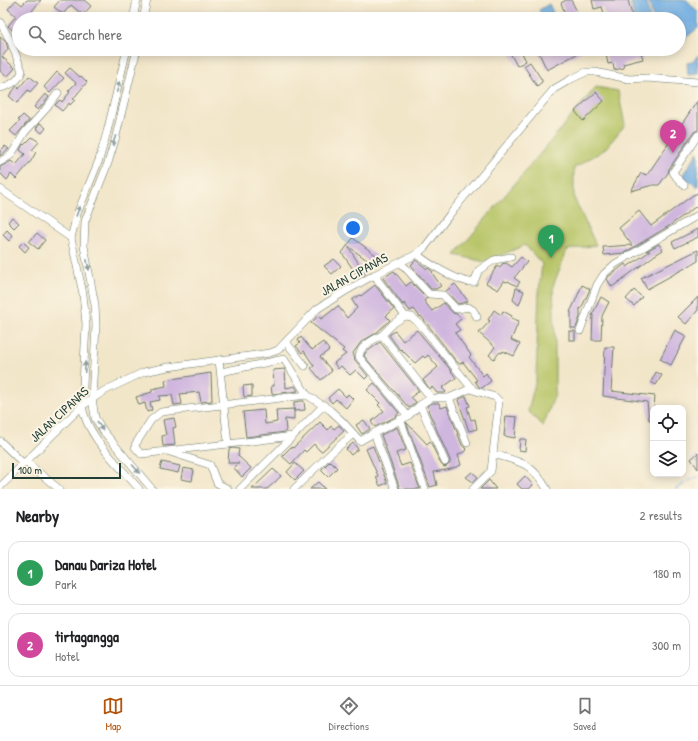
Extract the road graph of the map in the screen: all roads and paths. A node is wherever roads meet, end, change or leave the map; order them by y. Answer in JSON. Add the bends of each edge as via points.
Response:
{"nodes":[{"id":1,"x":137,"y":0,"type":"edge"},
{"id":2,"x":147,"y":0,"type":"edge"},
{"id":3,"x":134,"y":12,"type":"edge"},
{"id":4,"x":144,"y":12,"type":"edge"},
{"id":5,"x":0,"y":22,"type":"edge"},
{"id":6,"x":12,"y":45,"type":"edge"},
{"id":7,"x":16,"y":56,"type":"edge"},
{"id":8,"x":125,"y":56,"type":"edge"},
{"id":9,"x":135,"y":56,"type":"edge"},
{"id":10,"x":698,"y":82,"type":"edge"},
{"id":11,"x":0,"y":88,"type":"edge"},
{"id":12,"x":58,"y":93,"type":"dead end"},
{"id":13,"x":698,"y":136,"type":"edge"},
{"id":14,"x":99,"y":160,"type":"junction"},
{"id":15,"x":0,"y":162,"type":"edge"},
{"id":16,"x":108,"y":163,"type":"junction"},
{"id":17,"x":684,"y":186,"type":"dead end"},
{"id":18,"x":0,"y":189,"type":"edge"},
{"id":19,"x":698,"y":214,"type":"edge"},
{"id":20,"x":71,"y":238,"type":"junction"},
{"id":21,"x":417,"y":254,"type":"junction"},
{"id":22,"x":511,"y":257,"type":"dead end"},
{"id":23,"x":401,"y":263,"type":"junction"},
{"id":24,"x":374,"y":275,"type":"junction"},
{"id":25,"x":405,"y":316,"type":"junction"},
{"id":26,"x":478,"y":317,"type":"dead end"},
{"id":27,"x":580,"y":331,"type":"dead end"},
{"id":28,"x":382,"y":335,"type":"junction"},
{"id":29,"x":286,"y":342,"type":"junction"},
{"id":30,"x":219,"y":360,"type":"junction"},
{"id":31,"x":305,"y":366,"type":"dead end"},
{"id":32,"x":220,"y":372,"type":"junction"},
{"id":33,"x":472,"y":388,"type":"junction"},
{"id":34,"x":307,"y":395,"type":"junction"},
{"id":35,"x":92,"y":398,"type":"junction"},
{"id":36,"x":431,"y":398,"type":"junction"},
{"id":37,"x":449,"y":398,"type":"junction"},
{"id":38,"x":224,"y":405,"type":"junction"},
{"id":39,"x":324,"y":405,"type":"junction"},
{"id":40,"x":420,"y":405,"type":"junction"},
{"id":41,"x":82,"y":406,"type":"junction"},
{"id":42,"x":408,"y":416,"type":"junction"},
{"id":43,"x":400,"y":419,"type":"junction"},
{"id":44,"x":374,"y":432,"type":"junction"},
{"id":45,"x":353,"y":434,"type":"junction"},
{"id":46,"x":293,"y":436,"type":"junction"},
{"id":47,"x":0,"y":441,"type":"edge"},
{"id":48,"x":467,"y":443,"type":"dead end"},
{"id":49,"x":228,"y":444,"type":"junction"},
{"id":50,"x":166,"y":451,"type":"junction"},
{"id":51,"x":493,"y":454,"type":"junction"},
{"id":52,"x":445,"y":462,"type":"dead end"},
{"id":53,"x":25,"y":463,"type":"junction"},
{"id":54,"x":0,"y":487,"type":"edge"},
{"id":55,"x":59,"y":489,"type":"edge"},
{"id":56,"x":139,"y":489,"type":"edge"},
{"id":57,"x":152,"y":489,"type":"edge"},
{"id":58,"x":228,"y":489,"type":"edge"},
{"id":59,"x":240,"y":489,"type":"edge"},
{"id":60,"x":294,"y":489,"type":"edge"},
{"id":61,"x":395,"y":489,"type":"edge"},
{"id":62,"x":425,"y":489,"type":"edge"},
{"id":63,"x":473,"y":489,"type":"edge"},
{"id":64,"x":546,"y":489,"type":"edge"}],
"edges":[{"from":1,"to":3,"type":"street"},
{"from":2,"to":4,"type":"street"},
{"from":5,"to":6,"type":"street"},
{"from":7,"to":11,"type":"street","via":[[21,75],[11,85]]},
{"from":14,"to":8,"type":"street","one_way":true},
{"from":9,"to":16,"type":"street","one_way":true},
{"from":10,"to":21,"type":"street","name":"JALAN CIPANAS","via":[[629,79],[586,72],[554,89]]},
{"from":12,"to":15,"type":"street","via":[[25,132],[11,155]]},
{"from":13,"to":17,"type":"street","via":[[674,172]]},
{"from":14,"to":16,"type":"street"},
{"from":20,"to":14,"type":"street","one_way":true,"via":[[77,214]]},
{"from":16,"to":35,"type":"street","one_way":true,"via":[[90,206],[84,234],[96,326]]},
{"from":18,"to":20,"type":"street"},
{"from":19,"to":27,"type":"street","via":[[615,264],[604,274],[597,285]]},
{"from":41,"to":20,"type":"street","one_way":true,"via":[[86,324],[83,294]]},
{"from":21,"to":22,"type":"street","via":[[434,267],[472,283],[479,270],[494,260]]},
{"from":21,"to":23,"type":"street","name":"JALAN CIPANAS"},
{"from":23,"to":24,"type":"street","name":"JALAN CIPANAS"},
{"from":23,"to":26,"type":"street","via":[[429,294],[443,295],[456,309],[468,307]]},
{"from":24,"to":25,"type":"street"},
{"from":24,"to":29,"type":"street","name":"JALAN CIPANAS","via":[[317,309]]},
{"from":25,"to":28,"type":"street"},
{"from":25,"to":33,"type":"street","via":[[412,317],[420,324]]},
{"from":28,"to":36,"type":"street"},
{"from":28,"to":42,"type":"street","via":[[362,348],[360,357]]},
{"from":29,"to":30,"type":"street","name":"JALAN CIPANAS","via":[[278,350],[270,353]]},
{"from":29,"to":31,"type":"street"},
{"from":30,"to":32,"type":"street"},
{"from":30,"to":35,"type":"street","name":"JALAN CIPANAS","via":[[144,372]]},
{"from":32,"to":34,"type":"street","via":[[284,359]]},
{"from":32,"to":38,"type":"street"},
{"from":33,"to":37,"type":"street"},
{"from":33,"to":51,"type":"street","via":[[499,401]]},
{"from":34,"to":38,"type":"street"},
{"from":34,"to":39,"type":"street"},
{"from":35,"to":41,"type":"street","name":"JALAN CIPANAS"},
{"from":35,"to":57,"type":"street","one_way":true,"via":[[95,418],[104,432]]},
{"from":36,"to":37,"type":"street"},
{"from":36,"to":40,"type":"street"},
{"from":37,"to":48,"type":"street"},
{"from":38,"to":49,"type":"street"},
{"from":38,"to":50,"type":"street","via":[[161,412],[156,415],[134,447],[141,454]]},
{"from":39,"to":45,"type":"street","via":[[344,422]]},
{"from":39,"to":46,"type":"street"},
{"from":40,"to":42,"type":"street"},
{"from":40,"to":52,"type":"street"},
{"from":41,"to":53,"type":"street","name":"JALAN CIPANAS"},
{"from":41,"to":56,"type":"street","via":[[87,424],[95,436]]},
{"from":42,"to":43,"type":"street"},
{"from":43,"to":44,"type":"street"},
{"from":43,"to":62,"type":"street"},
{"from":44,"to":45,"type":"street","via":[[361,441]]},
{"from":44,"to":61,"type":"street"},
{"from":45,"to":60,"type":"street"},
{"from":46,"to":49,"type":"street"},
{"from":46,"to":59,"type":"street"},
{"from":47,"to":53,"type":"street"},
{"from":49,"to":50,"type":"street"},
{"from":50,"to":58,"type":"street","via":[[210,465],[217,484]]},
{"from":51,"to":63,"type":"street","via":[[491,471]]},
{"from":51,"to":64,"type":"street","via":[[526,464]]},
{"from":53,"to":54,"type":"street","name":"JALAN CIPANAS"},
{"from":53,"to":55,"type":"street"}]}
